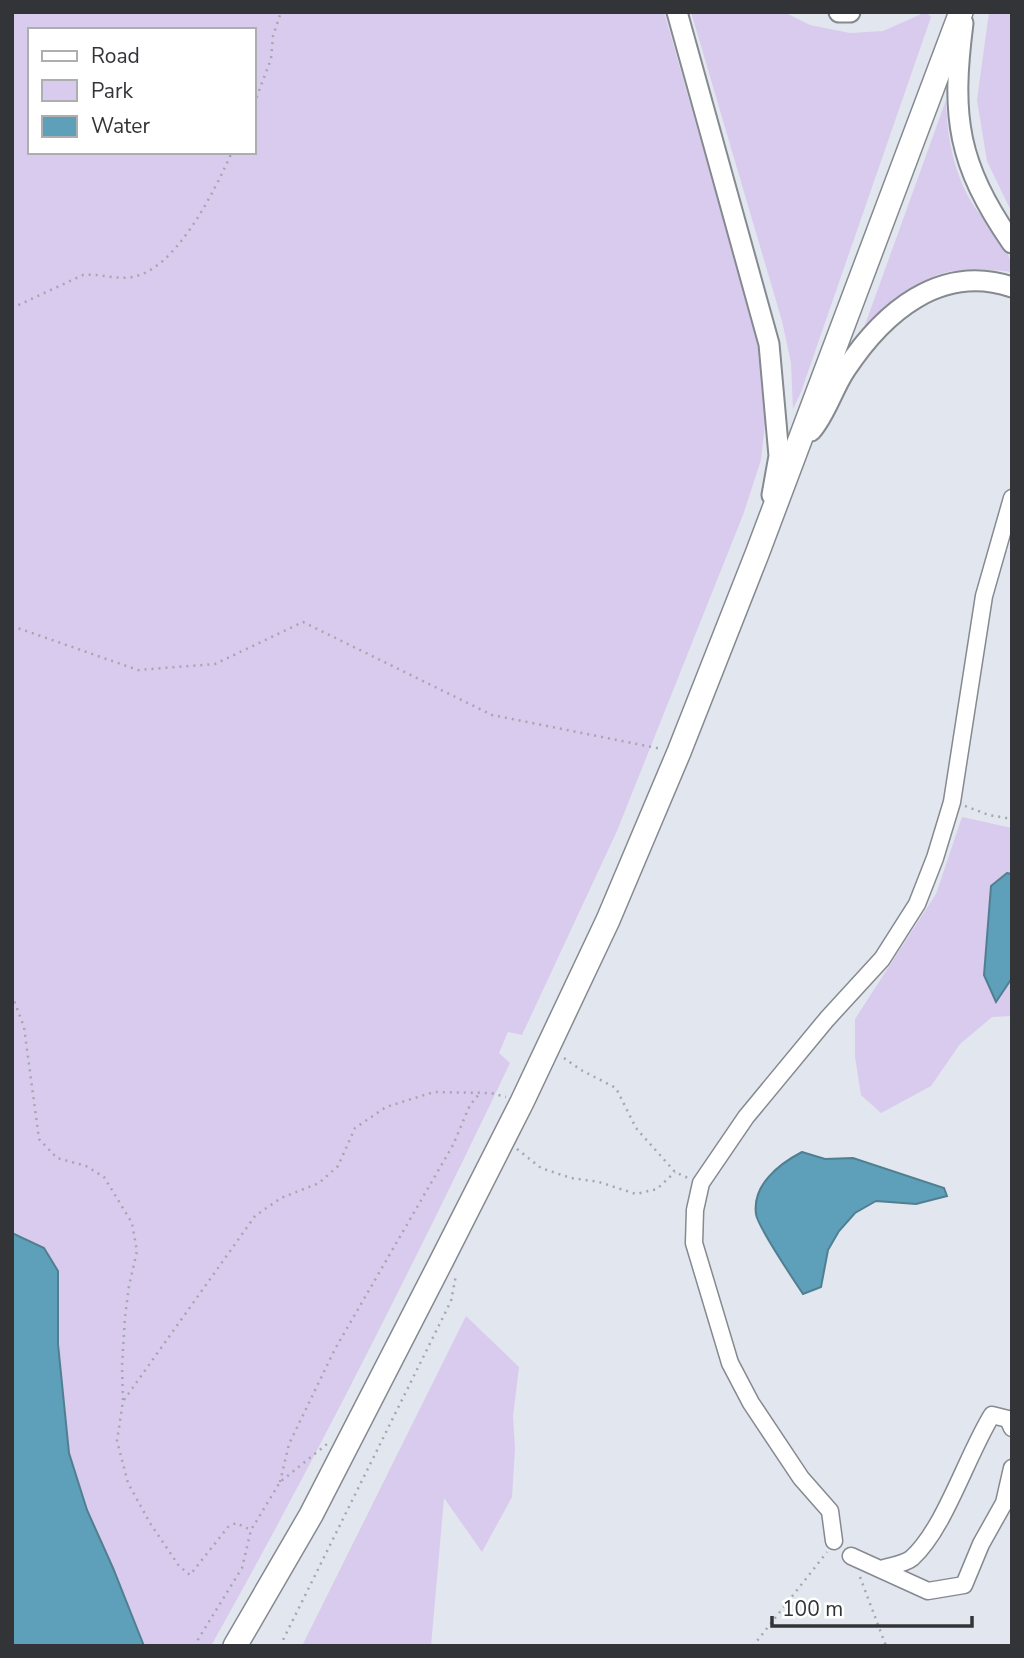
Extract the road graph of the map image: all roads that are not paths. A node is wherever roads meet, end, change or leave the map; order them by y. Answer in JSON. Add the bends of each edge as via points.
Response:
{"nodes":[{"id":1,"x":677,"y":12,"type":"edge"},
{"id":2,"x":839,"y":12,"type":"edge"},
{"id":3,"x":850,"y":12,"type":"edge"},
{"id":4,"x":963,"y":12,"type":"edge"},
{"id":5,"x":1012,"y":243,"type":"edge"},
{"id":6,"x":1012,"y":287,"type":"edge"},
{"id":7,"x":800,"y":442,"type":"junction"},
{"id":8,"x":1012,"y":498,"type":"edge"},
{"id":9,"x":757,"y":554,"type":"junction"},
{"id":10,"x":1012,"y":1429,"type":"edge"},
{"id":11,"x":1012,"y":1468,"type":"edge"},
{"id":12,"x":834,"y":1541,"type":"road end"},
{"id":13,"x":851,"y":1556,"type":"road end"},
{"id":14,"x":881,"y":1569,"type":"junction"},
{"id":15,"x":235,"y":1646,"type":"edge"}],
"edges":[{"from":1,"to":9,"type":"main road","via":[[769,344],[779,456]]},
{"from":2,"to":3,"type":"main road"},
{"from":4,"to":5,"type":"main road","via":[[956,74],[958,122],[979,188]]},
{"from":4,"to":7,"type":"highway"},
{"from":6,"to":7,"type":"main road","via":[[973,280],[939,285],[919,295],[876,330]]},
{"from":7,"to":9,"type":"highway"},
{"from":8,"to":12,"type":"street","via":[[984,596],[952,802],[917,904],[882,959],[746,1118],[701,1184],[695,1210],[694,1242],[730,1363],[794,1468],[830,1511]]},
{"from":9,"to":15,"type":"highway","via":[[608,920],[522,1102],[311,1515]]},
{"from":10,"to":14,"type":"street","via":[[1008,1419],[992,1415],[932,1531],[911,1560]]},
{"from":11,"to":14,"type":"street","via":[[1004,1503],[964,1585],[928,1591]]},
{"from":13,"to":14,"type":"street"}]}
